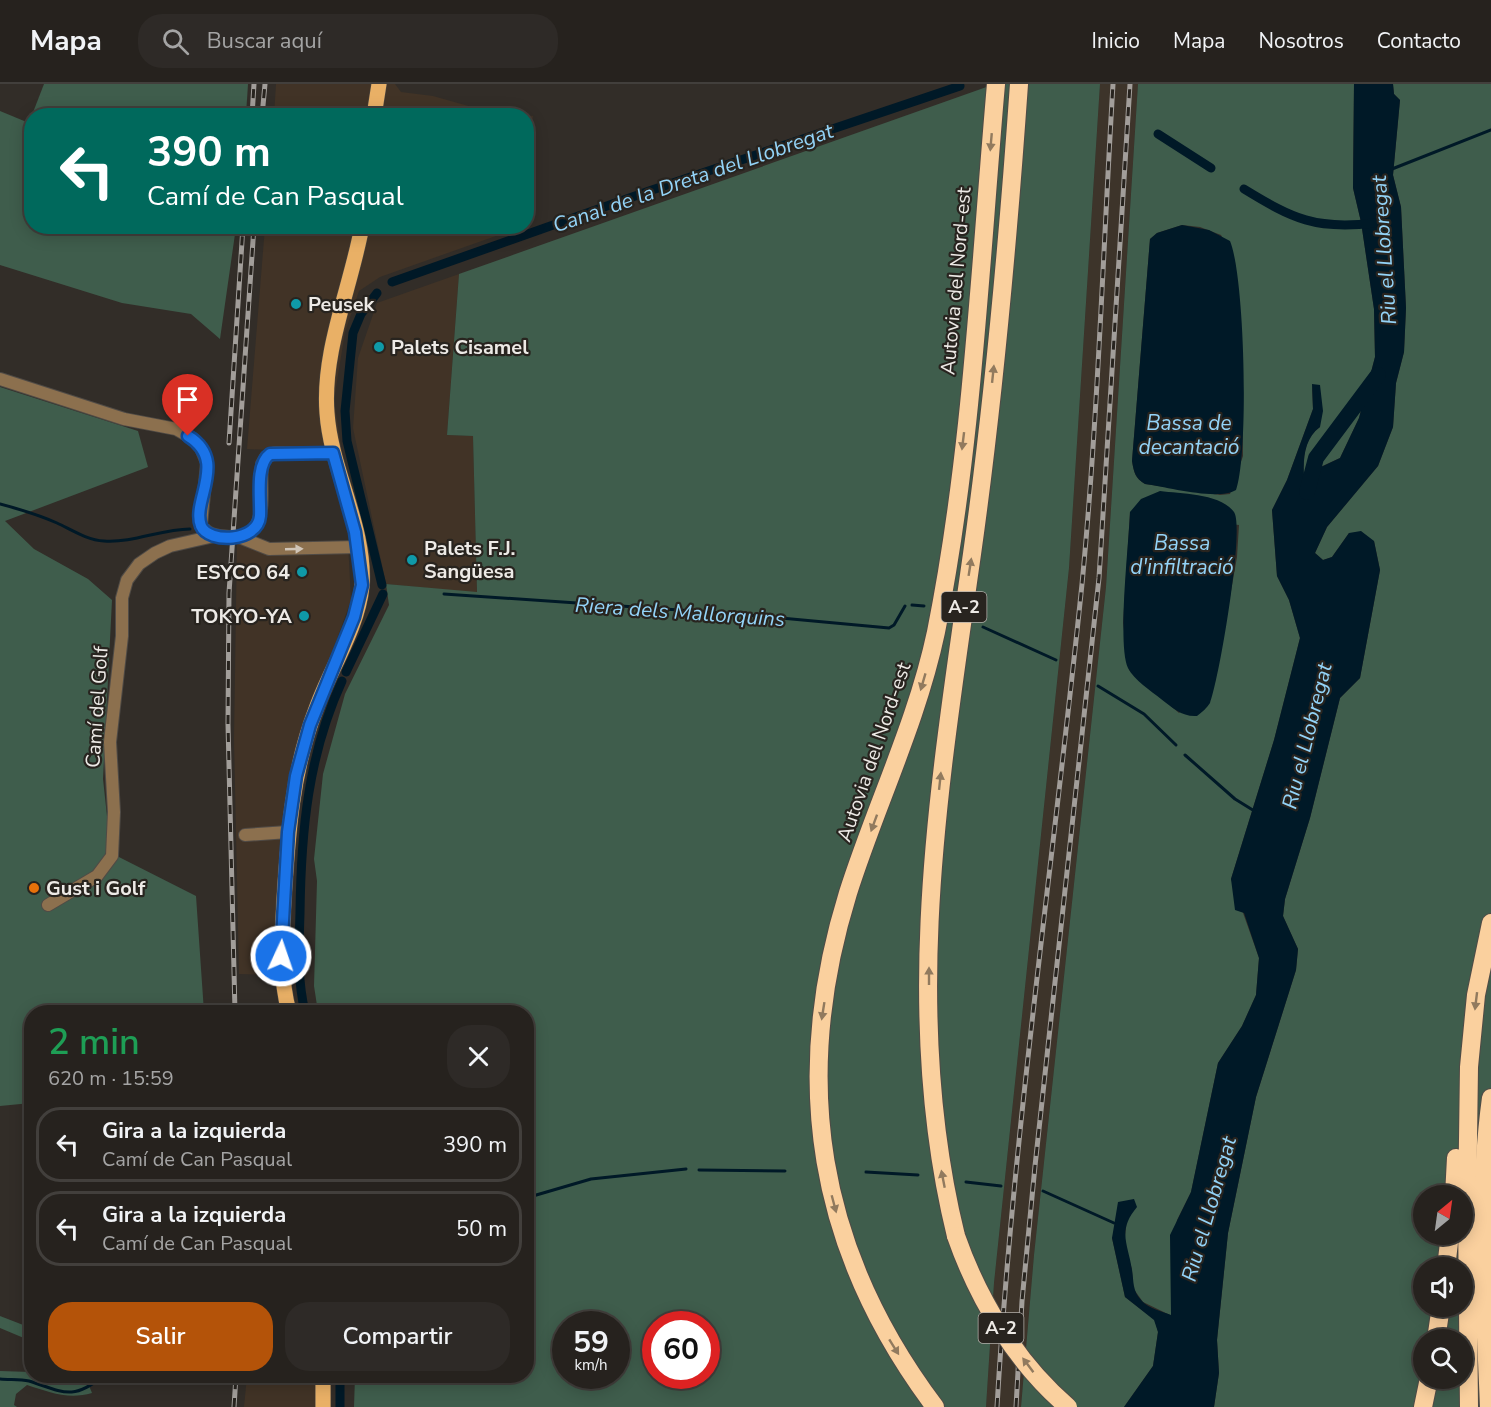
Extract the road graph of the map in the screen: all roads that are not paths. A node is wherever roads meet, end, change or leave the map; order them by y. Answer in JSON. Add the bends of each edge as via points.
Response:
{"nodes":[{"id":1,"x":380,"y":84,"type":"edge"},
{"id":2,"x":996,"y":84,"type":"edge"},
{"id":3,"x":1019,"y":84,"type":"edge"},
{"id":4,"x":376,"y":108,"type":"edge"},
{"id":5,"x":360,"y":234,"type":"edge"},
{"id":6,"x":0,"y":379,"type":"edge"},
{"id":7,"x":333,"y":453,"type":"junction"},
{"id":8,"x":214,"y":536,"type":"junction"},
{"id":9,"x":237,"y":537,"type":"junction"},
{"id":10,"x":358,"y":547,"type":"junction"},
{"id":11,"x":288,"y":832,"type":"junction"},
{"id":12,"x":245,"y":835,"type":"dead end"},
{"id":13,"x":48,"y":905,"type":"dead end"},
{"id":14,"x":1491,"y":923,"type":"edge"},
{"id":15,"x":288,"y":1005,"type":"edge"},
{"id":16,"x":1469,"y":1067,"type":"junction"},
{"id":17,"x":1491,"y":1098,"type":"edge"},
{"id":18,"x":1455,"y":1185,"type":"edge"},
{"id":19,"x":323,"y":1383,"type":"edge"},
{"id":20,"x":1427,"y":1389,"type":"edge"},
{"id":21,"x":324,"y":1407,"type":"edge"},
{"id":22,"x":935,"y":1407,"type":"edge"},
{"id":23,"x":1068,"y":1407,"type":"edge"},
{"id":24,"x":1423,"y":1407,"type":"edge"},
{"id":25,"x":1469,"y":1407,"type":"edge"},
{"id":26,"x":1489,"y":1407,"type":"edge"}],
"edges":[{"from":1,"to":4,"type":"main road"},
{"from":2,"to":22,"type":"highway","name":"Autovia del Nord-est","number":"A-2","one_way":true,"via":[[972,359],[936,629],[915,709],[834,943],[817,1050],[820,1115],[834,1207],[866,1296],[890,1341]]},
{"from":23,"to":3,"type":"highway","number":"A-2","one_way":true,"bridge":true,"via":[[1032,1370],[990,1311],[957,1236],[935,1126],[929,1034],[928,924],[933,847],[1003,291]]},
{"from":5,"to":7,"type":"main road","via":[[328,378],[327,410]]},
{"from":6,"to":8,"type":"street","via":[[124,419],[176,429],[192,438],[201,447],[207,463],[201,525]]},
{"from":7,"to":9,"type":"street","via":[[275,453],[266,457],[262,464],[258,525],[248,535]]},
{"from":7,"to":10,"type":"main road"},
{"from":8,"to":9,"type":"street","name":"Camí del Golf"},
{"from":8,"to":13,"type":"street","name":"Camí del Golf","via":[[155,553],[139,564],[127,580],[122,598],[122,636],[110,742],[112,856],[97,876]]},
{"from":9,"to":10,"type":"street","name":"Camí del Golf","one_way":true,"via":[[269,549]]},
{"from":10,"to":11,"type":"main road","via":[[362,585],[358,606],[306,735],[294,783]]},
{"from":11,"to":12,"type":"street"},
{"from":11,"to":15,"type":"main road","via":[[281,968]]},
{"from":14,"to":16,"type":"highway","one_way":true,"via":[[1476,995]]},
{"from":16,"to":18,"type":"highway","via":[[1459,1115]]},
{"from":16,"to":25,"type":"highway"},
{"from":17,"to":26,"type":"highway","via":[[1483,1187]]},
{"from":19,"to":21,"type":"main road"},
{"from":20,"to":24,"type":"highway"}]}
